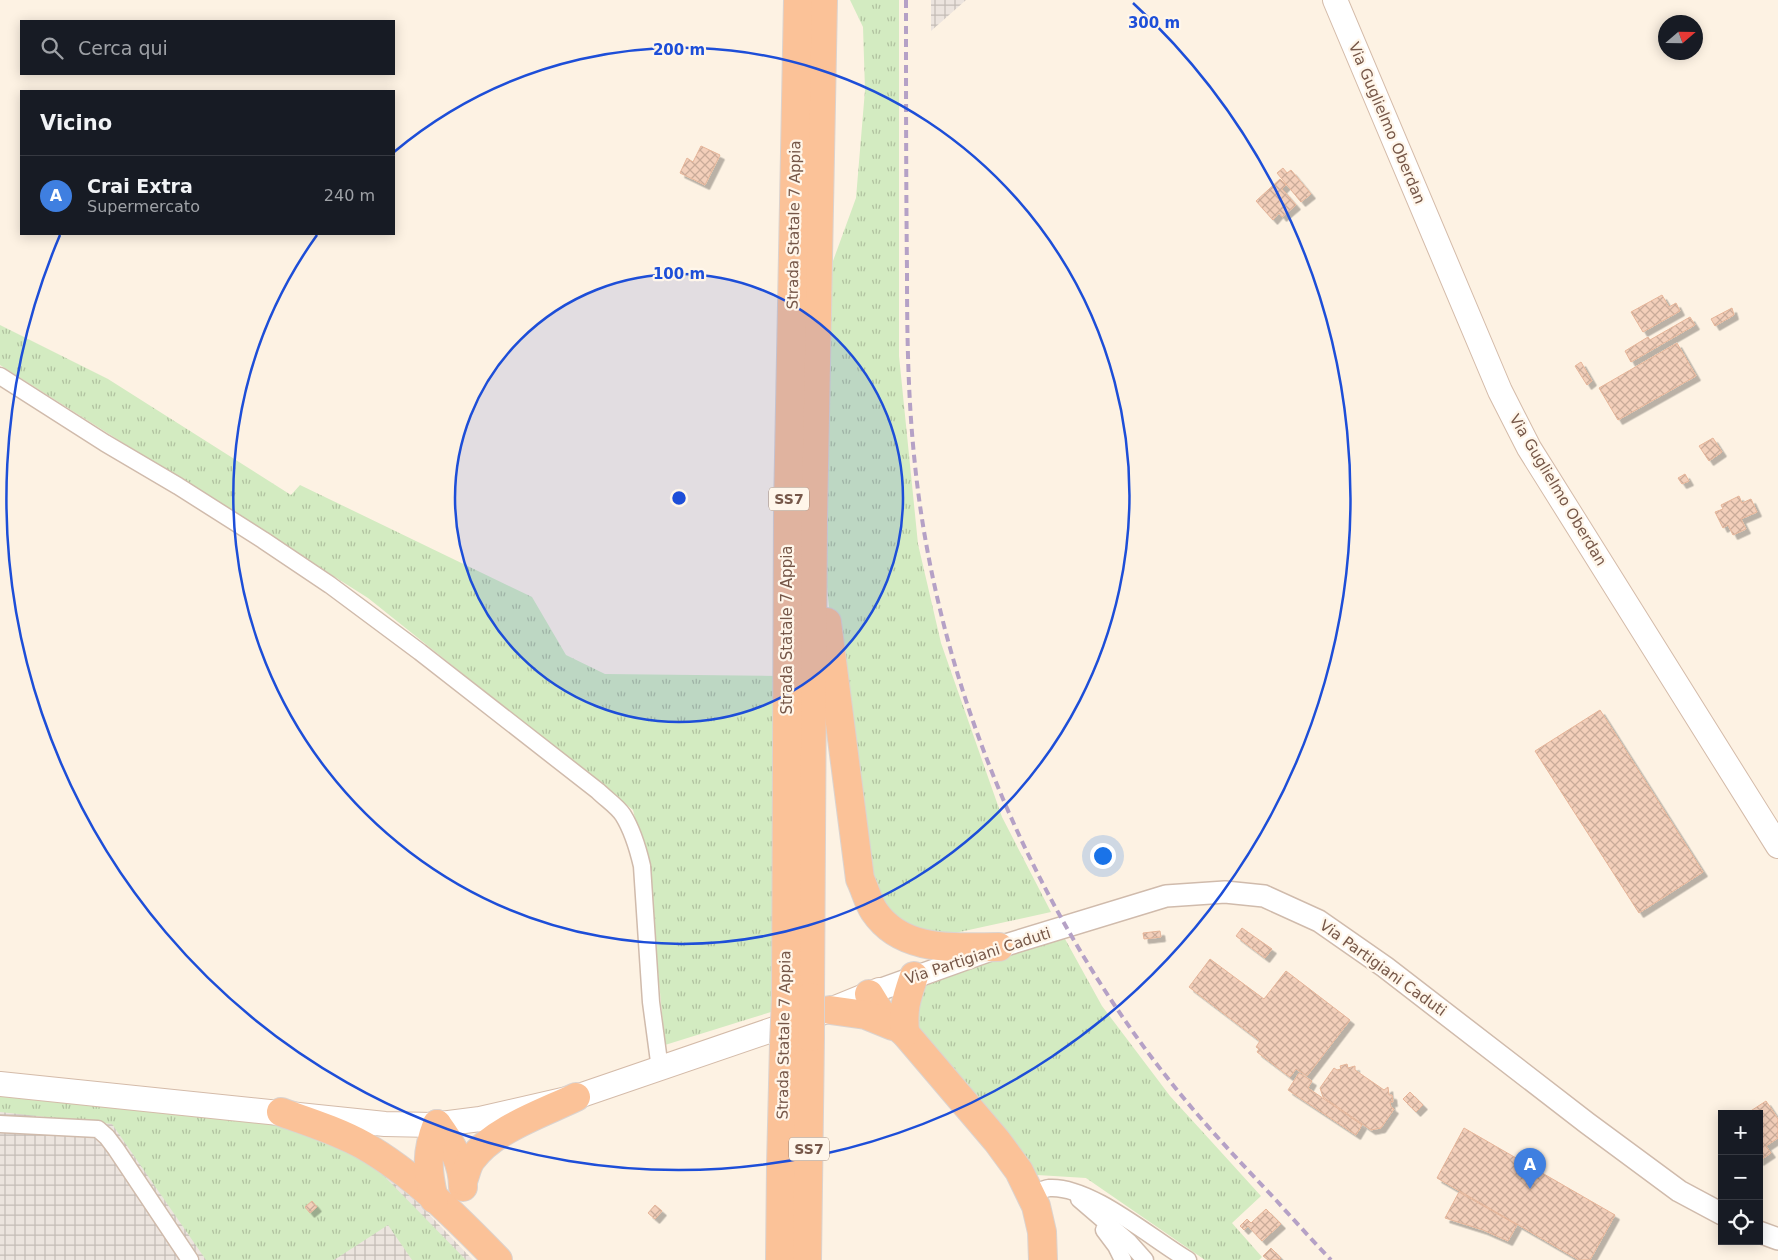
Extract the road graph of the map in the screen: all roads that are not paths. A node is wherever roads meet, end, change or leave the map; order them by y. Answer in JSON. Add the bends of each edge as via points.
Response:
{"nodes":[{"id":1,"x":798,"y":0,"type":"edge"},
{"id":2,"x":823,"y":0,"type":"edge"},
{"id":3,"x":1336,"y":0,"type":"edge"},
{"id":4,"x":0,"y":376,"type":"edge"},
{"id":5,"x":813,"y":519,"type":"junction"},
{"id":6,"x":1778,"y":846,"type":"edge"},
{"id":7,"x":999,"y":947,"type":"junction"},
{"id":8,"x":914,"y":976,"type":"junction"},
{"id":9,"x":874,"y":992,"type":"junction"},
{"id":10,"x":809,"y":1002,"type":"junction"},
{"id":11,"x":905,"y":1033,"type":"junction"},
{"id":12,"x":797,"y":1041,"type":"junction"},
{"id":13,"x":660,"y":1069,"type":"junction"},
{"id":14,"x":0,"y":1084,"type":"edge"},
{"id":15,"x":576,"y":1097,"type":"junction"},
{"id":16,"x":281,"y":1112,"type":"junction"},
{"id":17,"x":0,"y":1124,"type":"edge"},
{"id":18,"x":437,"y":1124,"type":"junction"},
{"id":19,"x":809,"y":1146,"type":"junction"},
{"id":20,"x":781,"y":1166,"type":"junction"},
{"id":21,"x":463,"y":1181,"type":"junction"},
{"id":22,"x":1031,"y":1194,"type":"junction"},
{"id":23,"x":1073,"y":1194,"type":"junction"},
{"id":24,"x":434,"y":1199,"type":"junction"},
{"id":25,"x":1718,"y":1212,"type":"edge"},
{"id":26,"x":1763,"y":1233,"type":"edge"},
{"id":27,"x":1778,"y":1239,"type":"edge"},
{"id":28,"x":490,"y":1252,"type":"edge"},
{"id":29,"x":1181,"y":1258,"type":"edge"},
{"id":30,"x":190,"y":1260,"type":"edge"},
{"id":31,"x":770,"y":1260,"type":"edge"},
{"id":32,"x":780,"y":1260,"type":"edge"},
{"id":33,"x":807,"y":1260,"type":"edge"},
{"id":34,"x":812,"y":1260,"type":"edge"},
{"id":35,"x":1043,"y":1260,"type":"edge"},
{"id":36,"x":1123,"y":1260,"type":"edge"},
{"id":37,"x":1145,"y":1260,"type":"edge"}],
"edges":[{"from":1,"to":10,"type":"highway","name":"Strada Statale 7 Appia","number":"SS7","via":[[788,508]]},
{"from":2,"to":5,"type":"highway","name":"Strada Statale 7 Appia","number":"SS7"},
{"from":3,"to":6,"type":"main road","name":"Via Guglielmo Oberdan","via":[[1500,391],[1529,448]]},
{"from":4,"to":13,"type":"street","via":[[217,510],[330,585],[590,785],[622,814],[638,848],[642,866],[651,1002]]},
{"from":5,"to":7,"type":"highway","via":[[860,879],[874,911],[892,930],[916,943],[942,947]]},
{"from":5,"to":10,"type":"highway","name":"Strada Statale 7 Appia","number":"SS7"},
{"from":7,"to":8,"type":"street","name":"Via Partigiani Caduti"},
{"from":7,"to":25,"type":"street","name":"Via Partigiani Caduti","via":[[1166,896],[1225,892],[1264,896],[1319,921],[1385,967],[1672,1186]]},
{"from":8,"to":9,"type":"street","name":"Via Partigiani Caduti"},
{"from":8,"to":11,"type":"highway","via":[[905,1000]]},
{"from":9,"to":10,"type":"main road"},
{"from":9,"to":11,"type":"highway","via":[[880,1012]]},
{"from":10,"to":11,"type":"highway","via":[[866,1015]]},
{"from":10,"to":12,"type":"highway","name":"Strada Statale 7 Appia","number":"SS7","bridge":true},
{"from":10,"to":13,"type":"main road"},
{"from":11,"to":22,"type":"highway","via":[[996,1141],[1019,1171]]},
{"from":12,"to":19,"type":"highway","name":"Strada Statale 7 Appia","number":"SS7"},
{"from":12,"to":20,"type":"highway","name":"Strada Statale 7 Appia","number":"SS7"},
{"from":13,"to":15,"type":"main road"},
{"from":14,"to":16,"type":"main road"},
{"from":15,"to":18,"type":"main road","via":[[480,1119]]},
{"from":15,"to":21,"type":"highway","via":[[514,1126],[484,1145],[470,1161]]},
{"from":16,"to":18,"type":"main road","via":[[385,1124]]},
{"from":16,"to":24,"type":"highway","via":[[362,1145],[396,1167]]},
{"from":17,"to":30,"type":"street","via":[[98,1129],[116,1149]]},
{"from":18,"to":21,"type":"highway","via":[[456,1154]]},
{"from":18,"to":24,"type":"highway","via":[[428,1161]]},
{"from":19,"to":33,"type":"highway","name":"Strada Statale 7 Appia","number":"SS7"},
{"from":19,"to":34,"type":"highway"},
{"from":20,"to":31,"type":"highway","via":[[772,1194]]},
{"from":20,"to":32,"type":"highway","name":"Strada Statale 7 Appia","number":"SS7"},
{"from":21,"to":28,"type":"highway","via":[[467,1211]]},
{"from":22,"to":23,"type":"street","via":[[1048,1188]]},
{"from":22,"to":35,"type":"highway","via":[[1042,1232]]},
{"from":23,"to":29,"type":"street","via":[[1105,1205]]},
{"from":23,"to":36,"type":"street","via":[[1116,1246]]},
{"from":23,"to":37,"type":"street"},
{"from":24,"to":28,"type":"highway"},
{"from":26,"to":27,"type":"street"}]}
